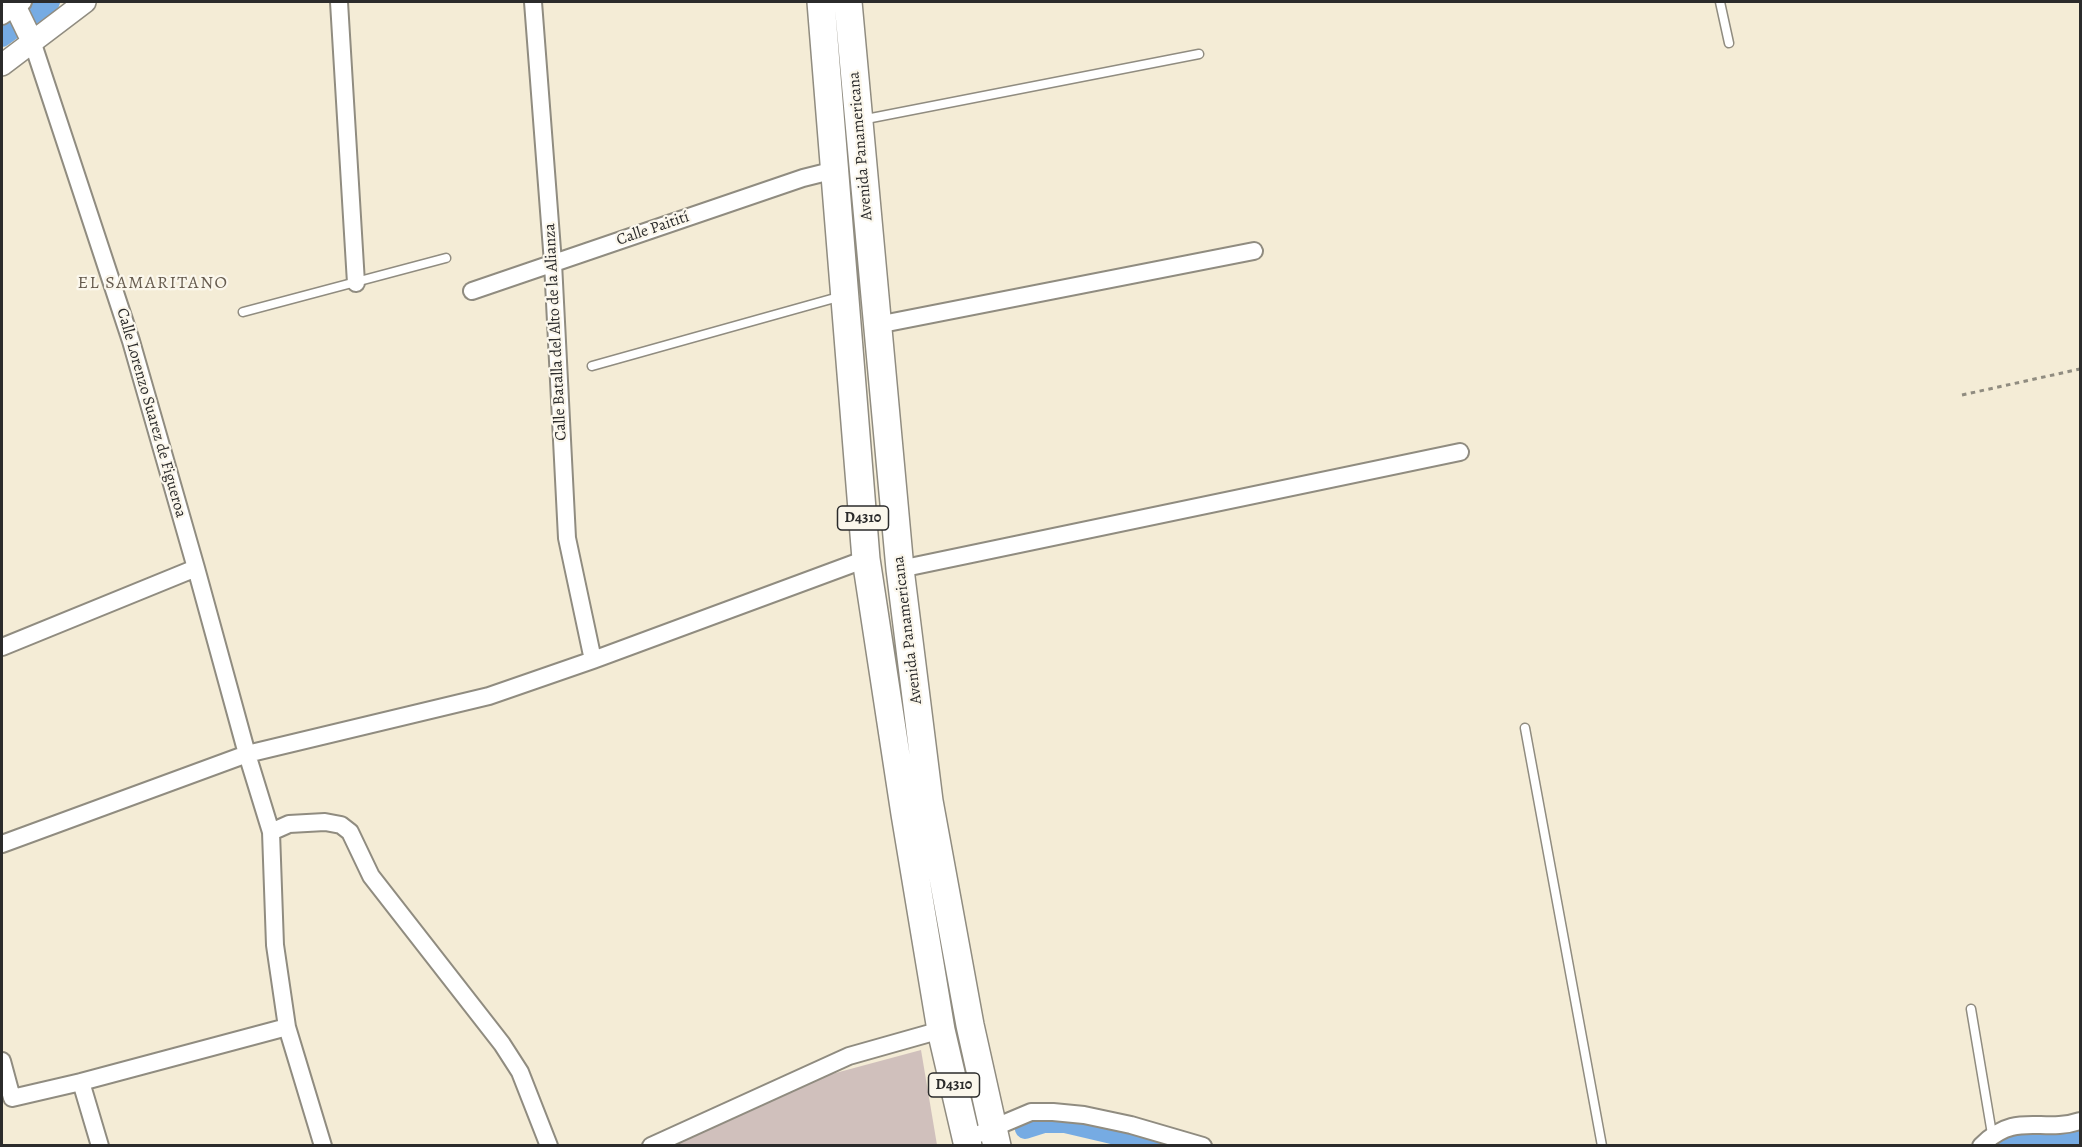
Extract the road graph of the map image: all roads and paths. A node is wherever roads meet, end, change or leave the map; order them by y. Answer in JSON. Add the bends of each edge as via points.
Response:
{"nodes":[{"id":1,"x":85,"y":2,"type":"edge"},
{"id":2,"x":339,"y":2,"type":"edge"},
{"id":3,"x":533,"y":2,"type":"edge"},
{"id":4,"x":821,"y":2,"type":"edge"},
{"id":5,"x":848,"y":2,"type":"edge"},
{"id":6,"x":1720,"y":2,"type":"edge"},
{"id":7,"x":19,"y":17,"type":"edge"},
{"id":8,"x":1729,"y":43,"type":"dead end"},
{"id":9,"x":1199,"y":54,"type":"dead end"},
{"id":10,"x":2,"y":65,"type":"edge"},
{"id":11,"x":860,"y":120,"type":"junction"},
{"id":12,"x":835,"y":170,"type":"junction"},
{"id":13,"x":1254,"y":251,"type":"dead end"},
{"id":14,"x":446,"y":258,"type":"dead end"},
{"id":15,"x":554,"y":263,"type":"junction"},
{"id":16,"x":356,"y":283,"type":"junction"},
{"id":17,"x":472,"y":291,"type":"dead end"},
{"id":18,"x":845,"y":295,"type":"junction"},
{"id":19,"x":243,"y":312,"type":"dead end"},
{"id":20,"x":877,"y":325,"type":"junction"},
{"id":21,"x":592,"y":366,"type":"dead end"},
{"id":22,"x":2080,"y":369,"type":"edge"},
{"id":23,"x":1962,"y":395,"type":"dead end"},
{"id":24,"x":1460,"y":452,"type":"dead end"},
{"id":25,"x":866,"y":559,"type":"junction"},
{"id":26,"x":196,"y":568,"type":"junction"},
{"id":27,"x":900,"y":569,"type":"junction"},
{"id":28,"x":2,"y":647,"type":"edge"},
{"id":29,"x":593,"y":660,"type":"junction"},
{"id":30,"x":1525,"y":728,"type":"dead end"},
{"id":31,"x":247,"y":754,"type":"junction"},
{"id":32,"x":271,"y":832,"type":"junction"},
{"id":33,"x":2,"y":844,"type":"edge"},
{"id":34,"x":1971,"y":1009,"type":"dead end"},
{"id":35,"x":287,"y":1027,"type":"junction"},
{"id":36,"x":941,"y":1030,"type":"junction"},
{"id":37,"x":2,"y":1061,"type":"edge"},
{"id":38,"x":81,"y":1082,"type":"junction"},
{"id":39,"x":2080,"y":1121,"type":"edge"},
{"id":40,"x":996,"y":1136,"type":"edge"},
{"id":41,"x":1987,"y":1140,"type":"edge"},
{"id":42,"x":967,"y":1142,"type":"edge"},
{"id":43,"x":100,"y":1146,"type":"edge"},
{"id":44,"x":323,"y":1146,"type":"edge"},
{"id":45,"x":549,"y":1146,"type":"edge"},
{"id":46,"x":651,"y":1146,"type":"edge"},
{"id":47,"x":1203,"y":1146,"type":"edge"},
{"id":48,"x":1602,"y":1146,"type":"edge"}],
"edges":[{"from":1,"to":7,"type":"street"},
{"from":2,"to":16,"type":"street"},
{"from":3,"to":15,"type":"street","name":"Calle Batalla del Alto de la Alianza"},
{"from":4,"to":12,"type":"main road","name":"Avenida Panamericana","number":"D4310"},
{"from":5,"to":11,"type":"main road","name":"Avenida Panamericana","number":"D4310"},
{"from":6,"to":8,"type":"lane"},
{"from":7,"to":10,"type":"street"},
{"from":7,"to":26,"type":"street","name":"Calle Lorenzo Suarez de Figueroa","via":[[131,341]]},
{"from":9,"to":11,"type":"lane"},
{"from":11,"to":20,"type":"main road","name":"Avenida Panamericana","number":"D4310"},
{"from":12,"to":15,"type":"street","name":"Calle Paitití"},
{"from":12,"to":18,"type":"main road","name":"Avenida Panamericana","number":"D4310"},
{"from":13,"to":20,"type":"street"},
{"from":14,"to":16,"type":"lane"},
{"from":15,"to":17,"type":"street","name":"Calle Paitití"},
{"from":15,"to":29,"type":"street","name":"Calle Batalla del Alto de la Alianza","via":[[567,538]]},
{"from":16,"to":19,"type":"lane"},
{"from":18,"to":21,"type":"lane"},
{"from":18,"to":25,"type":"main road","name":"Avenida Panamericana","number":"D4310"},
{"from":20,"to":27,"type":"main road","name":"Avenida Panamericana","number":"D4310"},
{"from":22,"to":23,"type":"path"},
{"from":24,"to":27,"type":"street"},
{"from":25,"to":29,"type":"street"},
{"from":25,"to":36,"type":"main road","name":"Avenida Panamericana","number":"D4310"},
{"from":26,"to":28,"type":"street"},
{"from":26,"to":31,"type":"street","name":"Calle Lorenzo Suarez de Figueroa"},
{"from":27,"to":40,"type":"main road","name":"Avenida Panamericana","number":"D4310","via":[[929,801],[970,1025]]},
{"from":29,"to":31,"type":"street","via":[[489,696]]},
{"from":30,"to":48,"type":"lane"},
{"from":31,"to":32,"type":"street","name":"Calle Lorenzo Suarez de Figueroa"},
{"from":31,"to":33,"type":"street"},
{"from":32,"to":35,"type":"street","name":"Calle Lorenzo Suarez de Figueroa","via":[[275,945]]},
{"from":32,"to":45,"type":"street","via":[[289,824],[325,822],[341,825],[350,832],[371,876],[520,1072]]},
{"from":34,"to":41,"type":"lane"},
{"from":35,"to":38,"type":"street"},
{"from":35,"to":44,"type":"street","name":"Calle Lorenzo Suarez de Figueroa"},
{"from":36,"to":42,"type":"main road","name":"Avenida Panamericana","number":"D4310"},
{"from":36,"to":46,"type":"street","via":[[849,1056]]},
{"from":37,"to":38,"type":"street","via":[[12,1098]]},
{"from":38,"to":43,"type":"street"},
{"from":39,"to":41,"type":"street","via":[[2064,1126],[2014,1125]]},
{"from":40,"to":42,"type":"street"},
{"from":40,"to":47,"type":"street","via":[[1031,1112],[1053,1112],[1131,1125]]}]}
